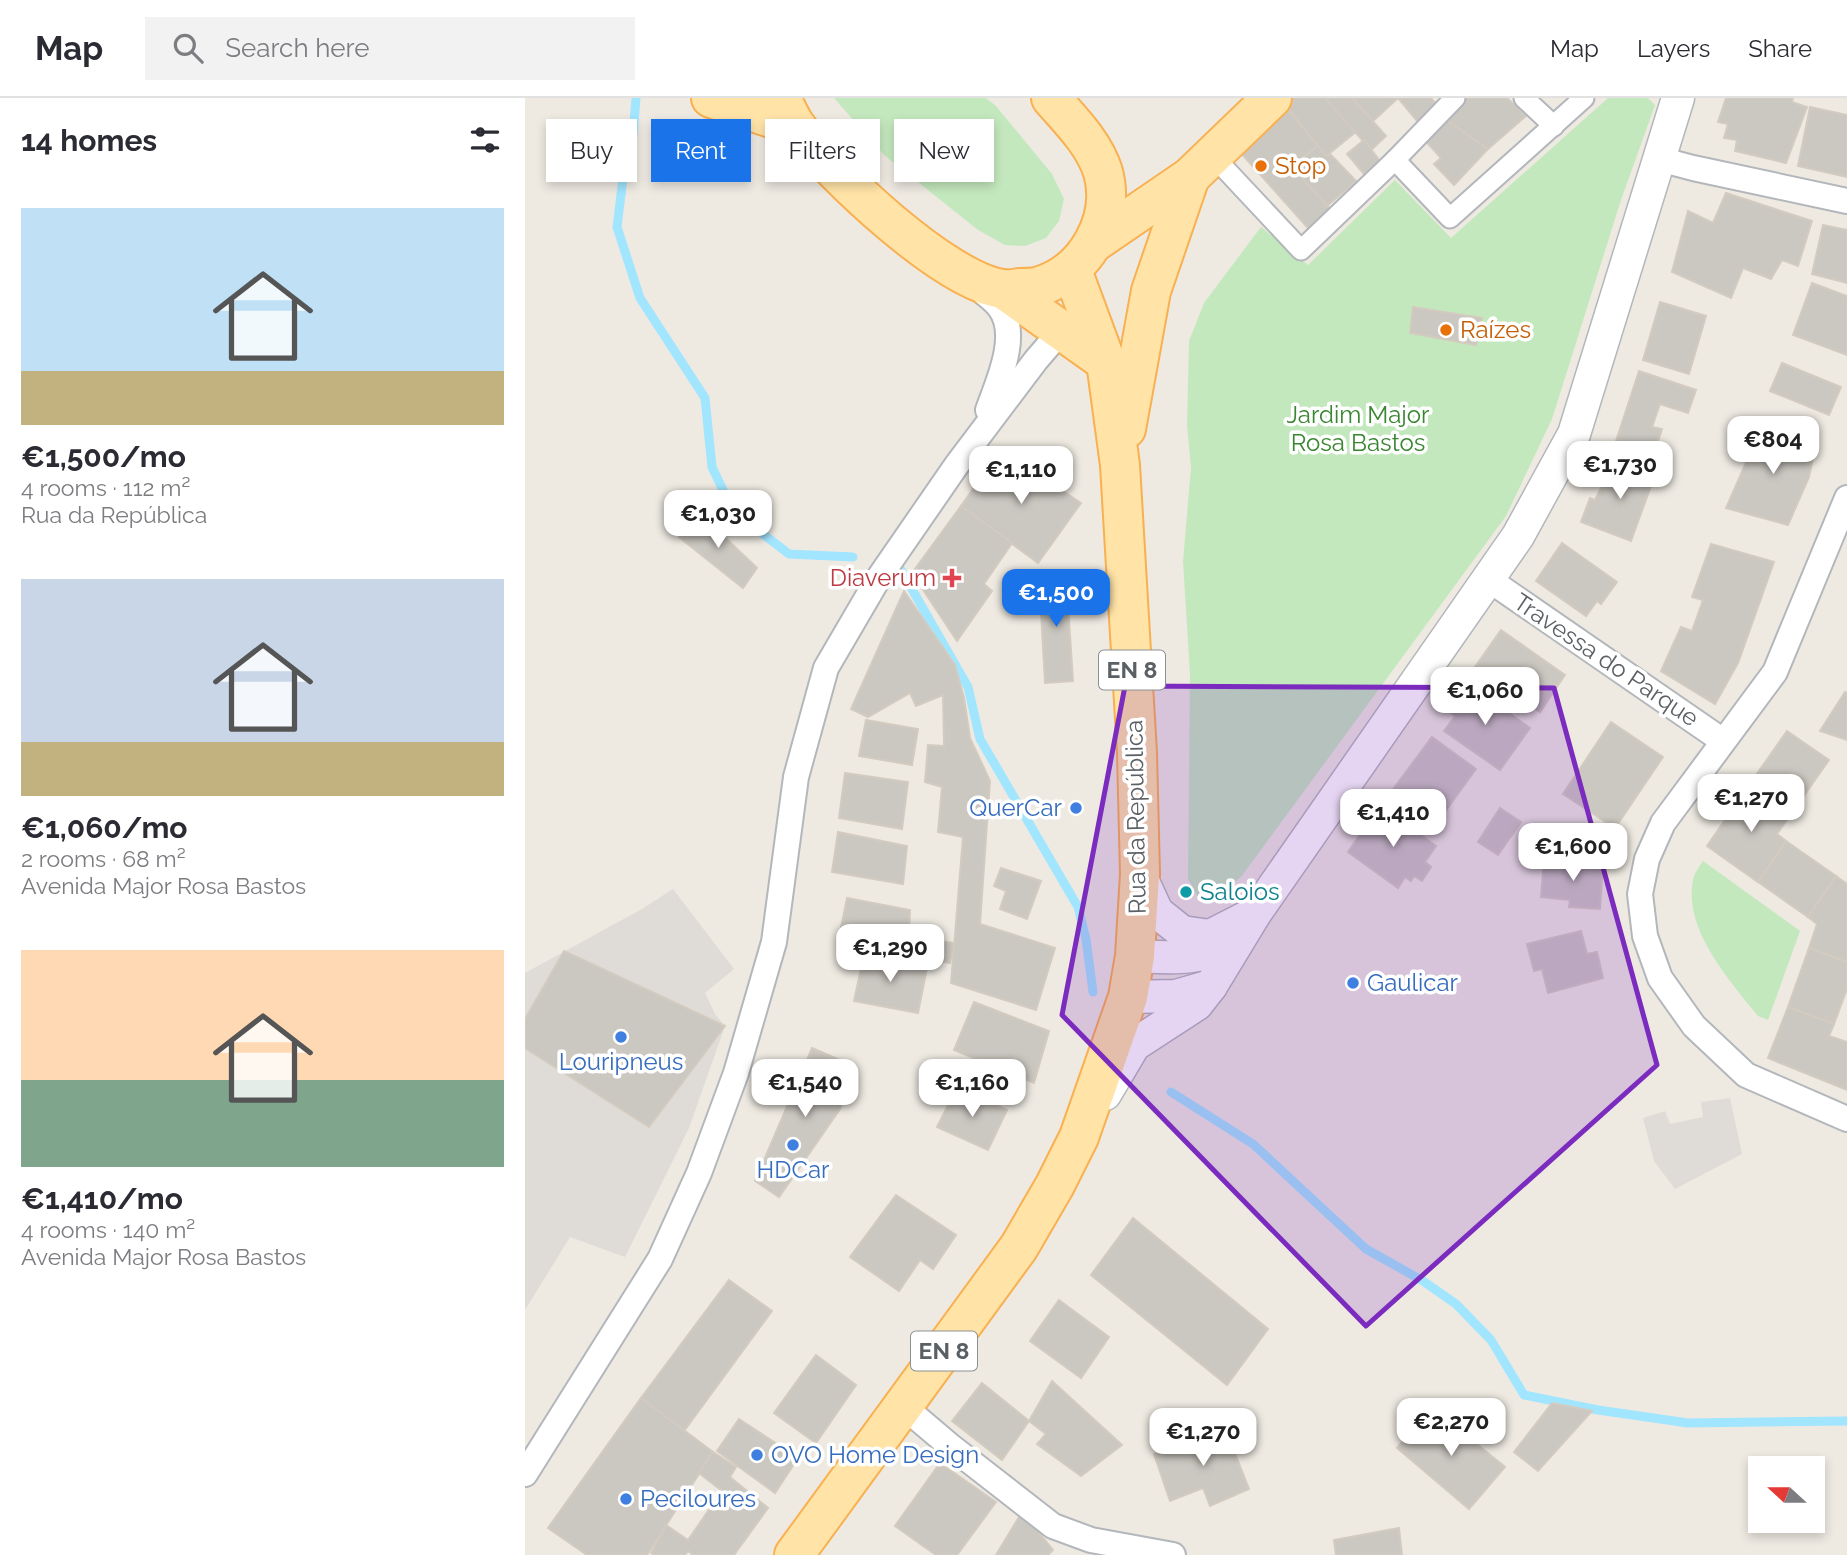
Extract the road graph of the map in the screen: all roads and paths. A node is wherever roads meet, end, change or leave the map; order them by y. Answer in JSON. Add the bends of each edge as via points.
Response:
{"nodes":[{"id":1,"x":711,"y":98,"type":"edge"},
{"id":2,"x":1051,"y":98,"type":"edge"},
{"id":3,"x":1272,"y":98,"type":"edge"},
{"id":4,"x":1455,"y":98,"type":"edge"},
{"id":5,"x":1524,"y":98,"type":"edge"},
{"id":6,"x":1584,"y":98,"type":"edge"},
{"id":7,"x":1678,"y":98,"type":"edge"},
{"id":8,"x":788,"y":112,"type":"edge"},
{"id":9,"x":1554,"y":126,"type":"junction"},
{"id":10,"x":1659,"y":159,"type":"junction"},
{"id":11,"x":1395,"y":160,"type":"junction"},
{"id":12,"x":1201,"y":166,"type":"junction"},
{"id":13,"x":1847,"y":201,"type":"edge"},
{"id":14,"x":1083,"y":256,"type":"junction"},
{"id":15,"x":986,"y":284,"type":"junction"},
{"id":16,"x":1061,"y":331,"type":"junction"},
{"id":17,"x":1106,"y":362,"type":"junction"},
{"id":18,"x":980,"y":432,"type":"junction"},
{"id":19,"x":1120,"y":465,"type":"junction"},
{"id":20,"x":1847,"y":498,"type":"edge"},
{"id":21,"x":1488,"y":579,"type":"junction"},
{"id":22,"x":1723,"y":741,"type":"junction"},
{"id":23,"x":1140,"y":874,"type":"junction"},
{"id":24,"x":1256,"y":912,"type":"junction"},
{"id":25,"x":1135,"y":956,"type":"junction"},
{"id":26,"x":1210,"y":986,"type":"junction"},
{"id":27,"x":1128,"y":997,"type":"junction"},
{"id":28,"x":1847,"y":1119,"type":"edge"},
{"id":29,"x":1079,"y":1137,"type":"junction"},
{"id":30,"x":903,"y":1406,"type":"junction"},
{"id":31,"x":525,"y":1475,"type":"edge"},
{"id":32,"x":800,"y":1552,"type":"edge"},
{"id":33,"x":1173,"y":1555,"type":"edge"}],
"edges":[{"from":1,"to":8,"type":"main road"},
{"from":2,"to":14,"type":"main road","via":[[1087,139],[1103,172],[1106,208]]},
{"from":3,"to":12,"type":"main road"},
{"from":4,"to":11,"type":"street"},
{"from":5,"to":9,"type":"street"},
{"from":6,"to":9,"type":"street"},
{"from":7,"to":10,"type":"street"},
{"from":8,"to":15,"type":"main road","via":[[834,169],[875,209],[922,248]]},
{"from":9,"to":11,"type":"street","via":[[1450,218]]},
{"from":10,"to":13,"type":"street"},
{"from":10,"to":21,"type":"street","via":[[1574,434],[1518,536]]},
{"from":11,"to":12,"type":"street","via":[[1301,250]]},
{"from":12,"to":14,"type":"main road"},
{"from":12,"to":19,"type":"main road","via":[[1151,291]]},
{"from":14,"to":15,"type":"main road","via":[[1039,286]]},
{"from":14,"to":17,"type":"main road","name":"Rua da República"},
{"from":15,"to":16,"type":"main road"},
{"from":15,"to":18,"type":"street","via":[[1001,309],[1007,358]]},
{"from":16,"to":17,"type":"main road"},
{"from":16,"to":18,"type":"street"},
{"from":17,"to":19,"type":"main road","name":"Rua da República","number":"EN 8"},
{"from":18,"to":31,"type":"street","via":[[878,579],[826,668],[796,776],[774,942],[709,1148],[660,1259]]},
{"from":19,"to":23,"type":"main road","name":"Rua da República","number":"EN 8"},
{"from":20,"to":22,"type":"street","via":[[1775,672]]},
{"from":21,"to":22,"type":"street","name":"Travessa do Parque"},
{"from":21,"to":24,"type":"street"},
{"from":22,"to":28,"type":"street","via":[[1663,823],[1647,859],[1640,894],[1645,936],[1660,978],[1694,1026],[1746,1074]]},
{"from":23,"to":24,"type":"street","via":[[1157,912],[1182,932],[1210,936]]},
{"from":23,"to":25,"type":"main road","name":"Rua da República","number":"EN 8"},
{"from":24,"to":25,"type":"street","via":[[1221,949],[1177,958]]},
{"from":24,"to":26,"type":"street"},
{"from":25,"to":27,"type":"main road","name":"Rua da República"},
{"from":26,"to":27,"type":"street","via":[[1176,996]]},
{"from":26,"to":29,"type":"street","via":[[1197,1004],[1134,1045]]},
{"from":27,"to":29,"type":"main road","name":"Rua da República","number":"EN 8"},
{"from":29,"to":30,"type":"main road","number":"EN 8","via":[[1019,1247]]},
{"from":30,"to":32,"type":"main road","number":"EN 8"},
{"from":30,"to":33,"type":"street","via":[[1053,1526],[1091,1540]]}]}
